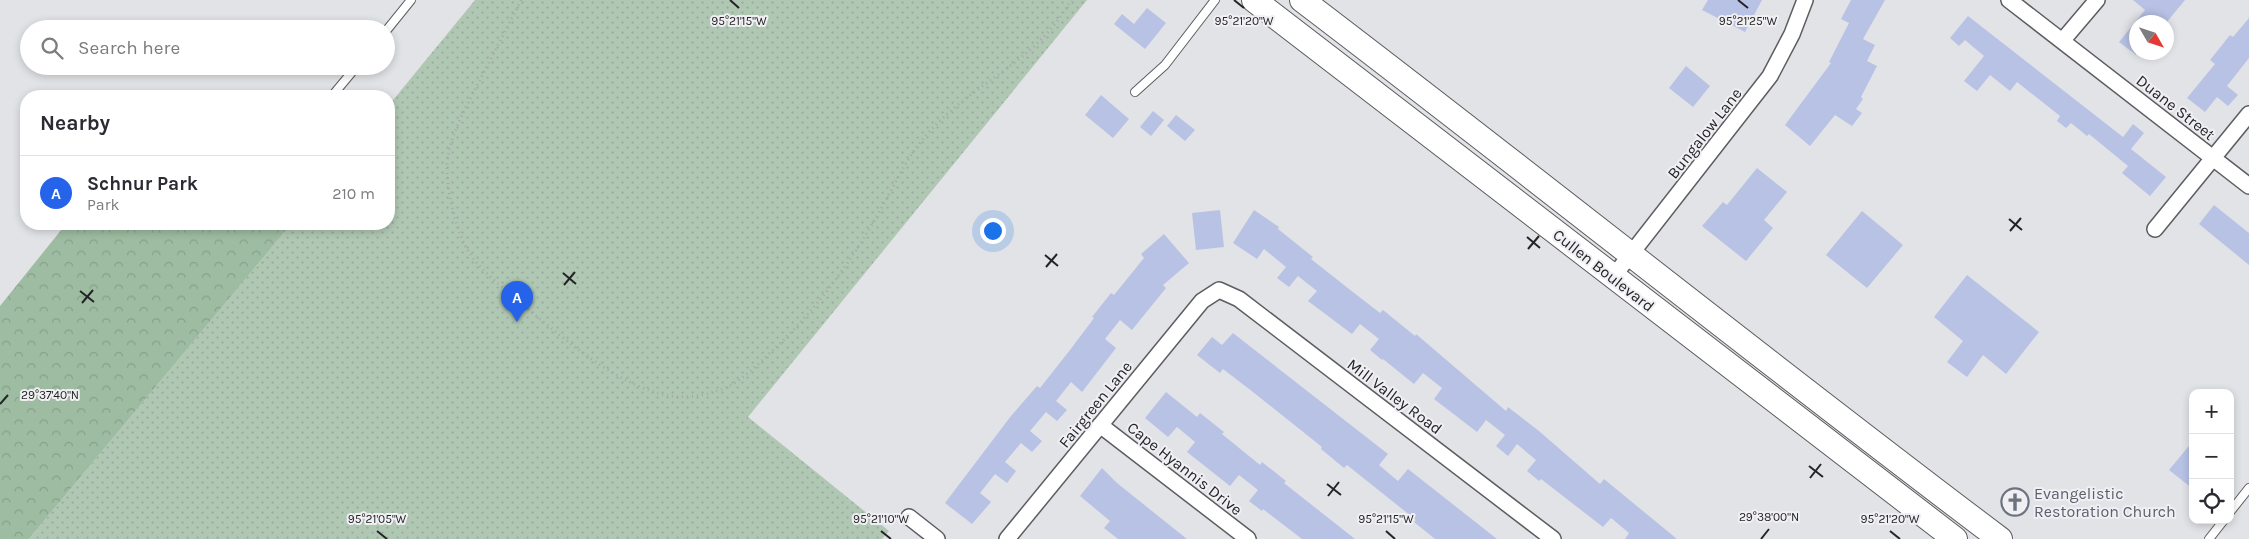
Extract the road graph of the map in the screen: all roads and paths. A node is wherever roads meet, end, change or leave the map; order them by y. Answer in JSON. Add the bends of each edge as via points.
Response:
{"nodes":[{"id":1,"x":411,"y":0,"type":"edge"},
{"id":2,"x":521,"y":0,"type":"edge"},
{"id":3,"x":1071,"y":0,"type":"edge"},
{"id":4,"x":1215,"y":0,"type":"edge"},
{"id":5,"x":1254,"y":0,"type":"edge"},
{"id":6,"x":1302,"y":0,"type":"edge"},
{"id":7,"x":1805,"y":0,"type":"edge"},
{"id":8,"x":2009,"y":0,"type":"edge"},
{"id":9,"x":2096,"y":0,"type":"edge"},
{"id":10,"x":394,"y":20,"type":"edge"},
{"id":11,"x":2063,"y":40,"type":"junction"},
{"id":12,"x":1392,"y":69,"type":"junction"},
{"id":13,"x":350,"y":75,"type":"edge"},
{"id":14,"x":337,"y":90,"type":"edge"},
{"id":15,"x":1135,"y":92,"type":"dead end"},
{"id":16,"x":1373,"y":93,"type":"junction"},
{"id":17,"x":2249,"y":114,"type":"edge"},
{"id":18,"x":2212,"y":158,"type":"junction"},
{"id":19,"x":2249,"y":186,"type":"edge"},
{"id":20,"x":2155,"y":229,"type":"dead end"},
{"id":21,"x":1631,"y":255,"type":"junction"},
{"id":22,"x":1613,"y":278,"type":"junction"},
{"id":23,"x":1212,"y":294,"type":"joint"},
{"id":24,"x":1825,"y":407,"type":"junction"},
{"id":25,"x":1100,"y":425,"type":"junction"},
{"id":26,"x":1809,"y":427,"type":"junction"},
{"id":27,"x":2249,"y":488,"type":"edge"},
{"id":28,"x":2234,"y":507,"type":"edge"},
{"id":29,"x":909,"y":517,"type":"dead end"},
{"id":30,"x":2221,"y":524,"type":"edge"},
{"id":31,"x":937,"y":539,"type":"edge"},
{"id":32,"x":1007,"y":539,"type":"edge"},
{"id":33,"x":1248,"y":539,"type":"edge"},
{"id":34,"x":1553,"y":539,"type":"edge"},
{"id":35,"x":1955,"y":539,"type":"edge"},
{"id":36,"x":2000,"y":539,"type":"edge"},
{"id":37,"x":2209,"y":539,"type":"edge"}],
"edges":[{"from":1,"to":10,"type":"lane"},
{"from":2,"to":3,"type":"path","via":[[459,122],[452,144],[447,167],[459,234],[470,254],[495,280],[573,346],[612,372],[670,396],[714,392],[733,384],[792,333],[847,266],[923,138],[960,104],[1024,57],[1045,37]]},
{"from":4,"to":15,"type":"lane","via":[[1165,65]]},
{"from":5,"to":16,"type":"main road","name":"Cullen Boulevard"},
{"from":6,"to":12,"type":"main road","name":"Cullen Boulevard"},
{"from":7,"to":21,"type":"street","name":"Bungalow Lane","via":[[1770,76]]},
{"from":8,"to":11,"type":"street","name":"Duane Street"},
{"from":9,"to":11,"type":"street"},
{"from":11,"to":18,"type":"street","name":"Duane Street"},
{"from":12,"to":16,"type":"main road"},
{"from":12,"to":21,"type":"main road","name":"Cullen Boulevard"},
{"from":13,"to":14,"type":"lane"},
{"from":16,"to":22,"type":"main road","name":"Cullen Boulevard"},
{"from":17,"to":18,"type":"street"},
{"from":18,"to":19,"type":"street","name":"Duane Street"},
{"from":18,"to":20,"type":"street"},
{"from":21,"to":22,"type":"street","name":"Bungalow Lane"},
{"from":21,"to":24,"type":"main road","name":"Cullen Boulevard"},
{"from":22,"to":26,"type":"main road","name":"Cullen Boulevard"},
{"from":23,"to":25,"type":"street","name":"Fairgreen Lane","via":[[1202,301]]},
{"from":23,"to":34,"type":"street","name":"Mill Valley Road","via":[[1219,290],[1239,299]]},
{"from":24,"to":26,"type":"main road"},
{"from":24,"to":36,"type":"main road","name":"Cullen Boulevard"},
{"from":25,"to":32,"type":"street","name":"Fairgreen Lane"},
{"from":25,"to":33,"type":"street","name":"Cape Hyannis Drive"},
{"from":26,"to":35,"type":"main road","name":"Cullen Boulevard"},
{"from":27,"to":28,"type":"lane"},
{"from":29,"to":31,"type":"street"},
{"from":30,"to":37,"type":"lane"}]}
